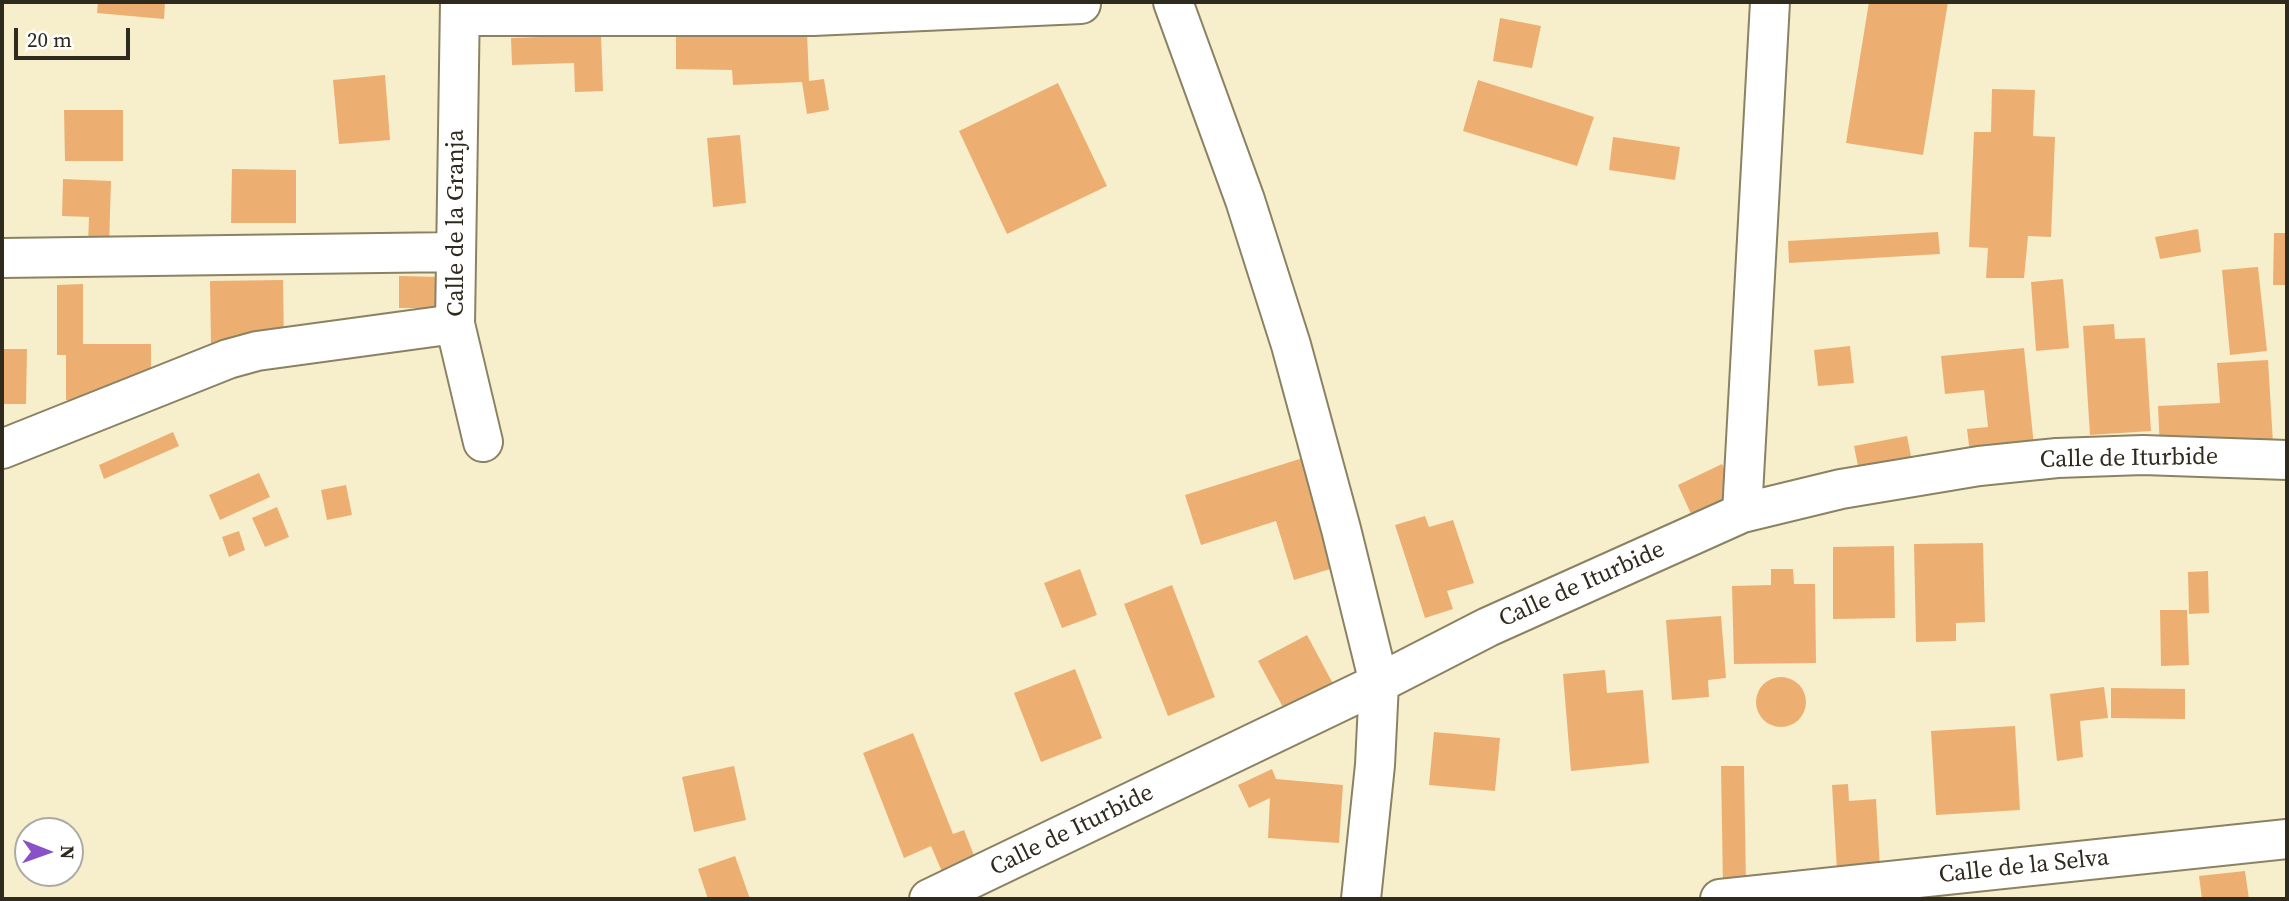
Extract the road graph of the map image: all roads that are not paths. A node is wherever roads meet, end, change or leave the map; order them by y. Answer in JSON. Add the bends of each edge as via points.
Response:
{"nodes":[{"id":1,"x":1172,"y":2,"type":"edge"},
{"id":2,"x":1770,"y":2,"type":"edge"},
{"id":3,"x":1081,"y":4,"type":"dead end"},
{"id":4,"x":460,"y":9,"type":"edge"},
{"id":5,"x":456,"y":252,"type":"junction"},
{"id":6,"x":2,"y":258,"type":"edge"},
{"id":7,"x":455,"y":324,"type":"junction"},
{"id":8,"x":483,"y":442,"type":"dead end"},
{"id":9,"x":2,"y":449,"type":"edge"},
{"id":10,"x":2287,"y":460,"type":"edge"},
{"id":11,"x":1742,"y":513,"type":"junction"},
{"id":12,"x":1379,"y":683,"type":"junction"},
{"id":13,"x":2287,"y":838,"type":"edge"},
{"id":14,"x":929,"y":899,"type":"edge"},
{"id":15,"x":1361,"y":899,"type":"edge"},
{"id":16,"x":1720,"y":899,"type":"edge"}],
"edges":[{"from":1,"to":12,"type":"street","via":[[1245,201],[1291,345]]},
{"from":2,"to":11,"type":"street"},
{"from":3,"to":4,"type":"street","via":[[813,16]]},
{"from":4,"to":5,"type":"street","name":"Calle de la Granja"},
{"from":5,"to":6,"type":"street"},
{"from":5,"to":7,"type":"street","name":"Calle de la Granja"},
{"from":7,"to":8,"type":"street","name":"Calle de la Granja"},
{"from":7,"to":9,"type":"street","via":[[248,353]]},
{"from":10,"to":11,"type":"street","name":"Calle de Iturbide","via":[[2143,454],[2057,458],[1841,489]]},
{"from":11,"to":12,"type":"street","name":"Calle de Iturbide","via":[[1488,627]]},
{"from":12,"to":14,"type":"street","name":"Calle de Iturbide"},
{"from":12,"to":15,"type":"street"},
{"from":13,"to":16,"type":"street","name":"Calle de la Selva"}]}
